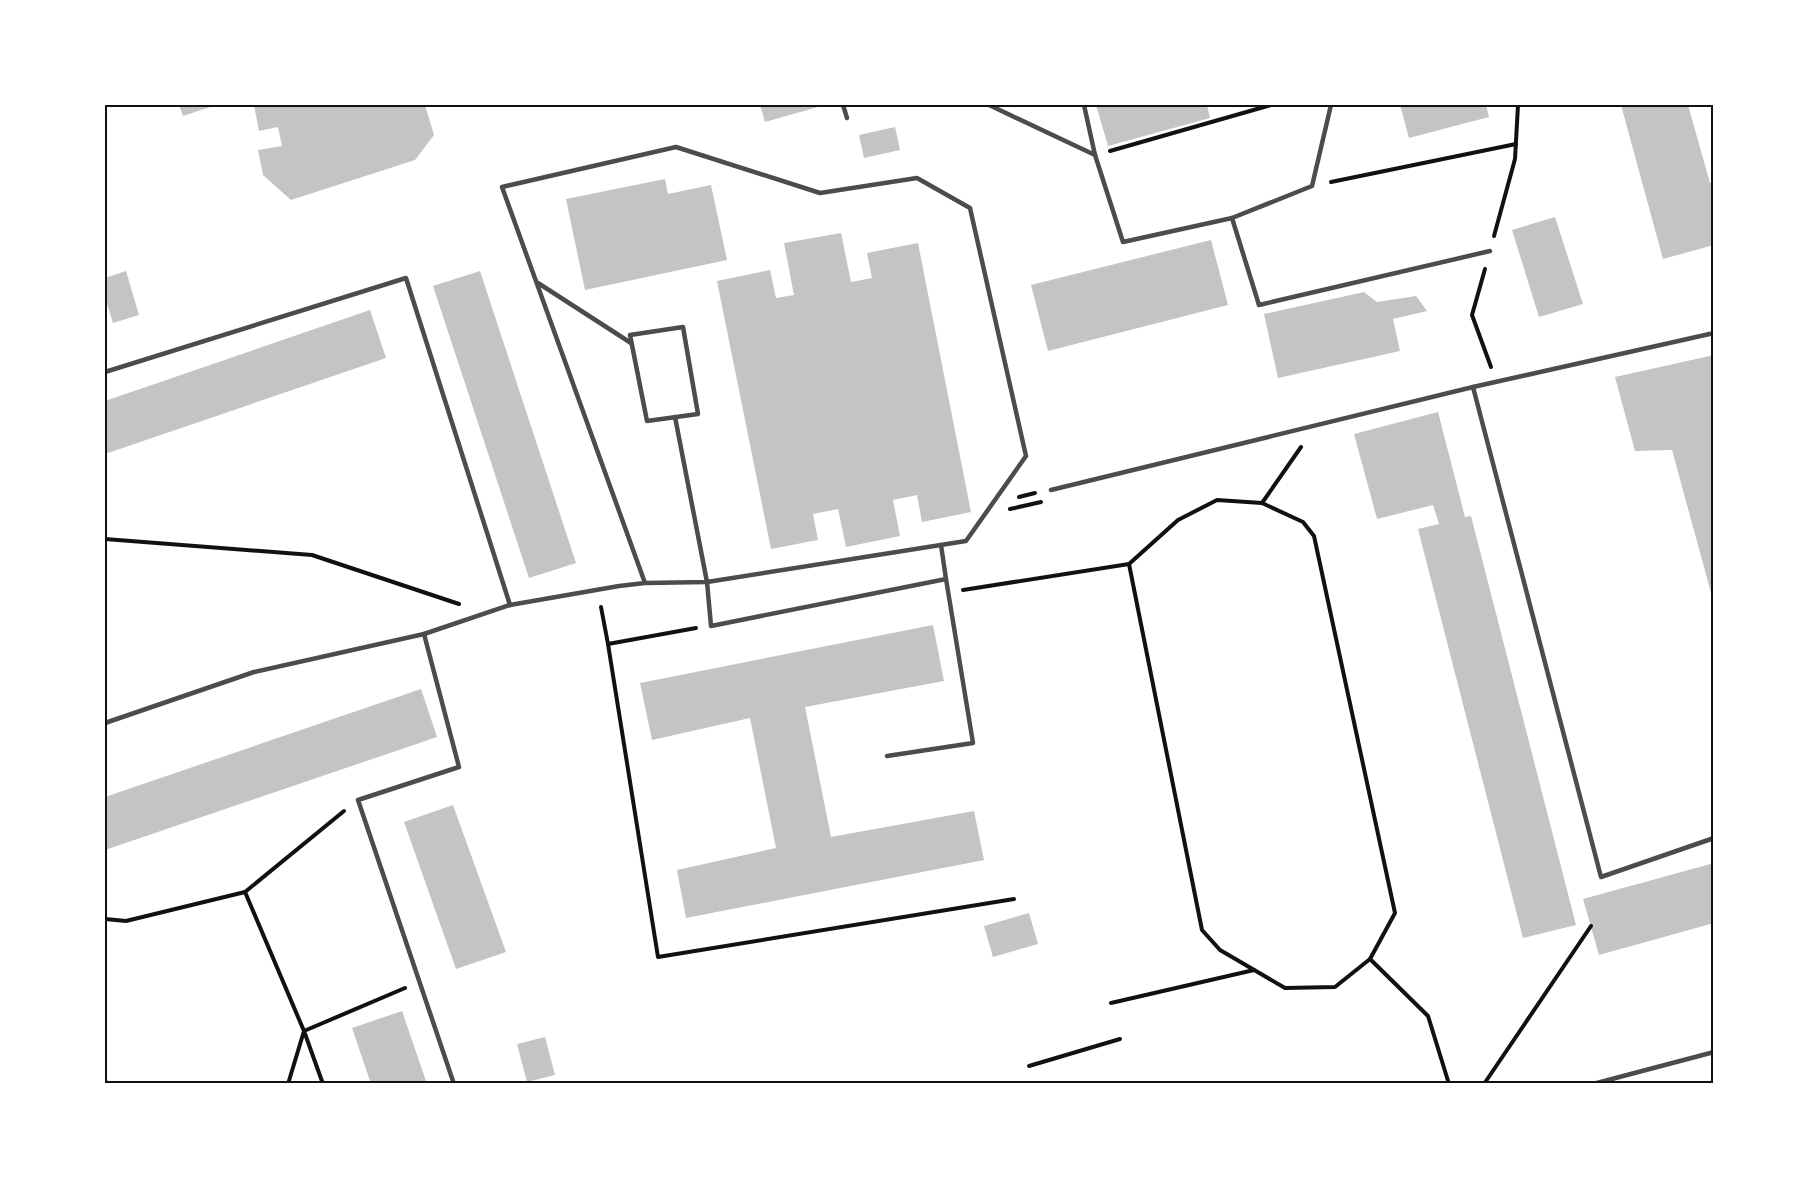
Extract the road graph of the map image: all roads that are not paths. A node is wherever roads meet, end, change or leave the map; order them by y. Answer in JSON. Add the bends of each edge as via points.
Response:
{"nodes":[{"id":1,"x":843,"y":105,"type":"edge"},
{"id":2,"x":989,"y":105,"type":"edge"},
{"id":3,"x":1084,"y":105,"type":"edge"},
{"id":4,"x":1331,"y":105,"type":"edge"},
{"id":5,"x":847,"y":118,"type":"dead end"},
{"id":6,"x":1095,"y":155,"type":"junction"},
{"id":7,"x":1232,"y":218,"type":"junction"},
{"id":8,"x":1490,"y":251,"type":"road end"},
{"id":9,"x":537,"y":282,"type":"junction"},
{"id":10,"x":1714,"y":333,"type":"edge"},
{"id":11,"x":632,"y":343,"type":"junction"},
{"id":12,"x":105,"y":372,"type":"edge"},
{"id":13,"x":1473,"y":387,"type":"junction"},
{"id":14,"x":675,"y":417,"type":"junction"},
{"id":15,"x":1051,"y":490,"type":"dead end"},
{"id":16,"x":941,"y":545,"type":"junction"},
{"id":17,"x":946,"y":579,"type":"junction"},
{"id":18,"x":707,"y":582,"type":"junction"},
{"id":19,"x":645,"y":583,"type":"junction"},
{"id":20,"x":510,"y":605,"type":"junction"},
{"id":21,"x":424,"y":634,"type":"junction"},
{"id":22,"x":105,"y":723,"type":"edge"},
{"id":23,"x":887,"y":756,"type":"dead end"},
{"id":24,"x":1714,"y":838,"type":"edge"},
{"id":25,"x":1714,"y":1052,"type":"edge"},
{"id":26,"x":105,"y":1080,"type":"edge"},
{"id":27,"x":106,"y":1084,"type":"edge"},
{"id":28,"x":454,"y":1084,"type":"edge"},
{"id":29,"x":1593,"y":1084,"type":"edge"}],
"edges":[{"from":1,"to":5,"type":"lane"},
{"from":2,"to":6,"type":"lane"},
{"from":3,"to":6,"type":"lane"},
{"from":4,"to":7,"type":"lane","via":[[1312,186]]},
{"from":6,"to":7,"type":"lane","via":[[1123,242]]},
{"from":7,"to":8,"type":"lane","via":[[1259,305]]},
{"from":9,"to":11,"type":"lane"},
{"from":9,"to":16,"type":"lane","via":[[502,187],[676,147],[820,193],[917,178],[970,208],[1026,456],[966,541]]},
{"from":9,"to":19,"type":"lane"},
{"from":10,"to":13,"type":"lane"},
{"from":11,"to":14,"type":"lane","via":[[647,421]]},
{"from":11,"to":14,"type":"lane","via":[[630,335],[683,327],[698,414]]},
{"from":12,"to":20,"type":"lane","via":[[406,278]]},
{"from":13,"to":15,"type":"lane"},
{"from":13,"to":24,"type":"lane","via":[[1602,877]]},
{"from":14,"to":18,"type":"lane"},
{"from":16,"to":17,"type":"lane"},
{"from":16,"to":18,"type":"lane"},
{"from":17,"to":18,"type":"lane","via":[[711,626]]},
{"from":17,"to":23,"type":"lane","via":[[973,743]]},
{"from":18,"to":19,"type":"lane"},
{"from":19,"to":20,"type":"lane"},
{"from":20,"to":21,"type":"lane"},
{"from":21,"to":22,"type":"lane","via":[[254,672]]},
{"from":21,"to":28,"type":"lane","via":[[459,768],[358,800]]},
{"from":25,"to":29,"type":"lane"},
{"from":26,"to":27,"type":"lane"}]}
